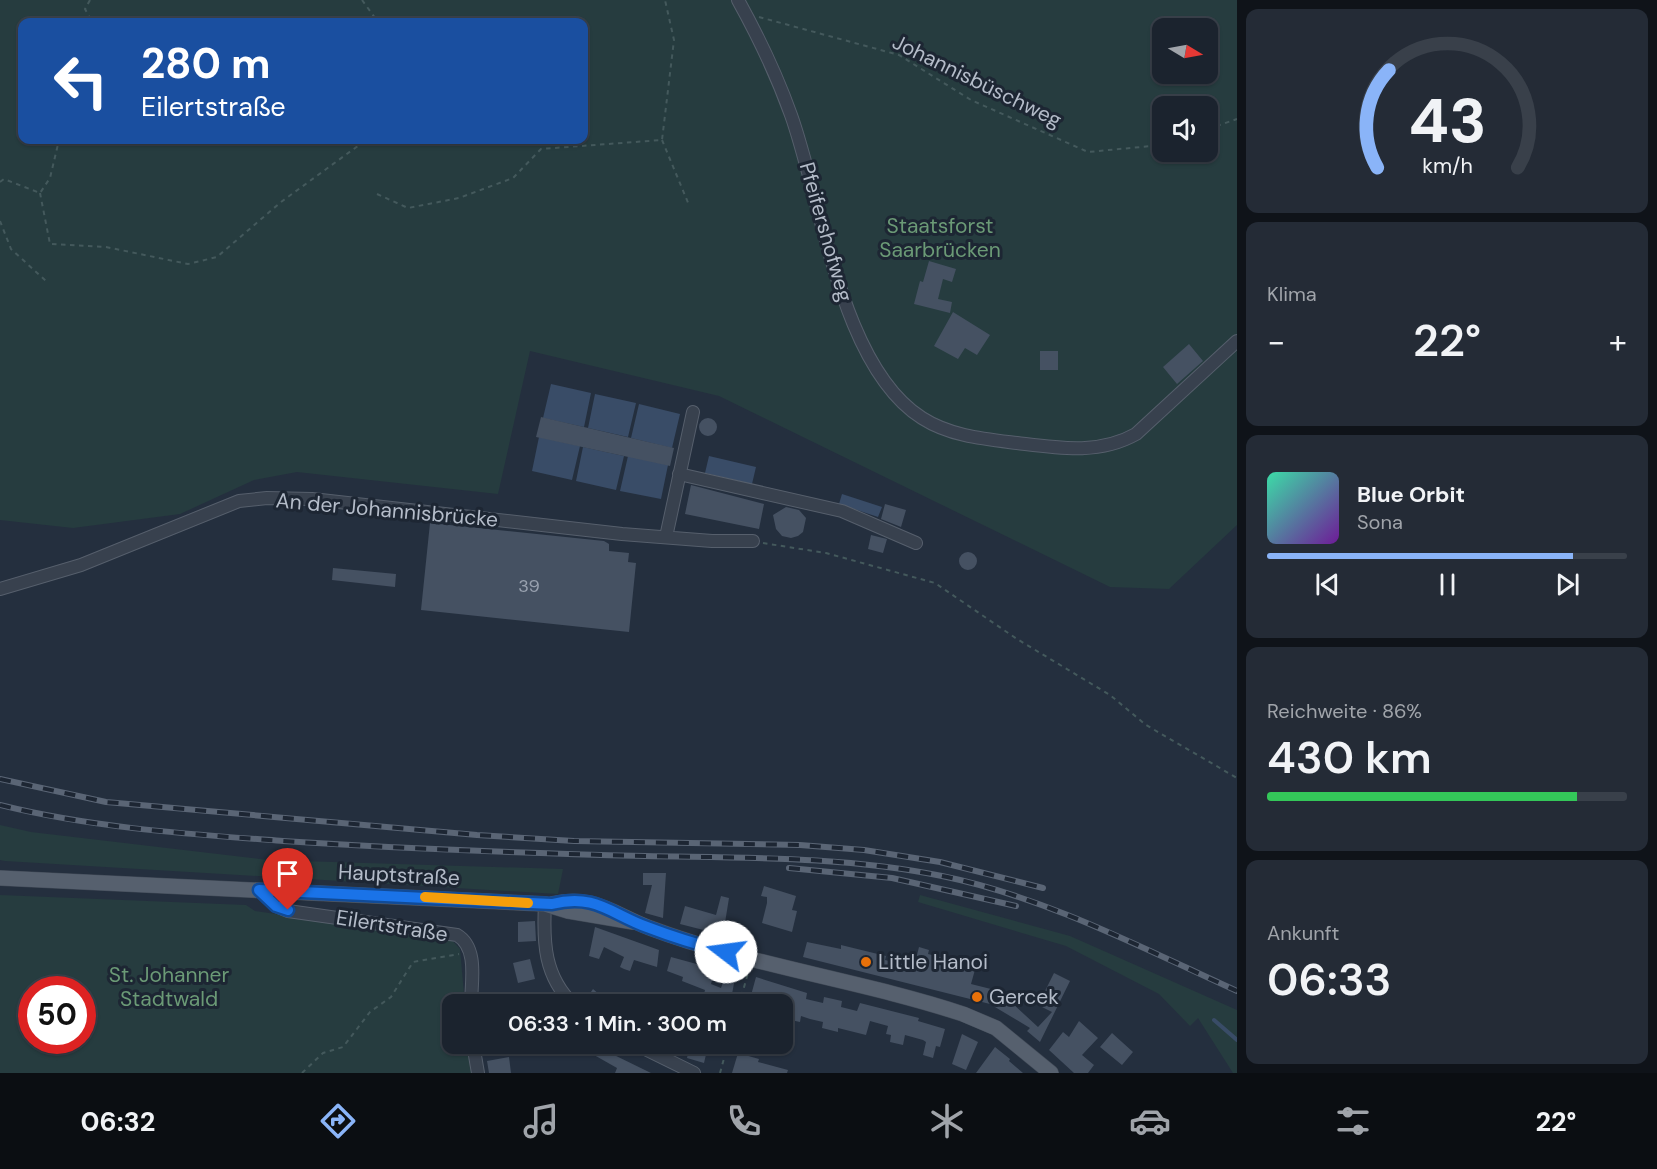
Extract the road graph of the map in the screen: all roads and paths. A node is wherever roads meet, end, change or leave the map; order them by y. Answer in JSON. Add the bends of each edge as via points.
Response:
{"nodes":[{"id":1,"x":90,"y":0,"type":"edge"},
{"id":2,"x":362,"y":0,"type":"edge"},
{"id":3,"x":665,"y":0,"type":"edge"},
{"id":4,"x":738,"y":0,"type":"edge"},
{"id":5,"x":745,"y":13,"type":"junction"},
{"id":6,"x":90,"y":18,"type":"edge"},
{"id":7,"x":375,"y":18,"type":"edge"},
{"id":8,"x":1237,"y":119,"type":"edge"},
{"id":9,"x":1218,"y":126,"type":"edge"},
{"id":10,"x":662,"y":140,"type":"junction"},
{"id":11,"x":58,"y":144,"type":"edge"},
{"id":12,"x":361,"y":144,"type":"edge"},
{"id":13,"x":1152,"y":146,"type":"edge"},
{"id":14,"x":0,"y":176,"type":"edge"},
{"id":15,"x":4,"y":179,"type":"junction"},
{"id":16,"x":0,"y":182,"type":"edge"},
{"id":17,"x":40,"y":193,"type":"junction"},
{"id":18,"x":377,"y":194,"type":"dead end"},
{"id":19,"x":689,"y":205,"type":"dead end"},
{"id":20,"x":0,"y":221,"type":"edge"},
{"id":21,"x":46,"y":281,"type":"dead end"},
{"id":22,"x":1237,"y":341,"type":"edge"},
{"id":23,"x":693,"y":412,"type":"dead end"},
{"id":24,"x":679,"y":474,"type":"junction"},
{"id":25,"x":842,"y":511,"type":"junction"},
{"id":26,"x":877,"y":521,"type":"dead end"},
{"id":27,"x":666,"y":537,"type":"junction"},
{"id":28,"x":753,"y":541,"type":"joint"},
{"id":29,"x":916,"y":543,"type":"dead end"},
{"id":30,"x":0,"y":589,"type":"edge"},
{"id":31,"x":1237,"y":778,"type":"edge"},
{"id":32,"x":0,"y":878,"type":"edge"},
{"id":33,"x":259,"y":890,"type":"junction"},
{"id":34,"x":548,"y":904,"type":"junction"},
{"id":35,"x":466,"y":940,"type":"junction"},
{"id":36,"x":748,"y":974,"type":"dead end"},
{"id":37,"x":471,"y":994,"type":"edge"},
{"id":38,"x":566,"y":994,"type":"edge"},
{"id":39,"x":742,"y":994,"type":"edge"},
{"id":40,"x":475,"y":1054,"type":"edge"},
{"id":41,"x":655,"y":1054,"type":"edge"},
{"id":42,"x":725,"y":1054,"type":"edge"},
{"id":43,"x":302,"y":1073,"type":"edge"},
{"id":44,"x":478,"y":1073,"type":"edge"},
{"id":45,"x":694,"y":1073,"type":"edge"},
{"id":46,"x":720,"y":1073,"type":"edge"},
{"id":47,"x":1051,"y":1073,"type":"edge"}],
"edges":[{"from":1,"to":6,"type":"path","via":[[85,9]]},
{"from":2,"to":7,"type":"path"},
{"from":3,"to":10,"type":"path","via":[[674,40]]},
{"from":4,"to":5,"type":"street","name":"Pfeifershofweg"},
{"from":5,"to":13,"type":"path","name":"Johannisbüschweg","via":[[899,55],[971,99],[1088,152]]},
{"from":5,"to":22,"type":"street","name":"Pfeifershofweg","via":[[791,114],[830,258],[861,340],[897,397],[921,418],[950,432],[978,438],[1070,448],[1118,444],[1136,434]]},
{"from":8,"to":9,"type":"path"},
{"from":10,"to":18,"type":"path","via":[[541,149],[513,178],[459,198],[408,208]]},
{"from":10,"to":19,"type":"path"},
{"from":11,"to":17,"type":"path","via":[[50,178]]},
{"from":12,"to":17,"type":"path","via":[[281,202],[218,257],[188,264],[106,247],[50,244]]},
{"from":14,"to":15,"type":"path"},
{"from":15,"to":16,"type":"path"},
{"from":15,"to":17,"type":"path"},
{"from":20,"to":21,"type":"path","via":[[11,249]]},
{"from":23,"to":24,"type":"street"},
{"from":24,"to":25,"type":"street"},
{"from":24,"to":27,"type":"street"},
{"from":25,"to":26,"type":"street"},
{"from":25,"to":29,"type":"street"},
{"from":27,"to":28,"type":"street","name":"An der Johannisbrücke"},
{"from":27,"to":30,"type":"street","name":"An der Johannisbrücke","via":[[312,499],[267,498],[239,501],[81,565]]},
{"from":28,"to":31,"type":"path","via":[[826,553],[935,583],[1110,695],[1146,725]]},
{"from":32,"to":33,"type":"main road","name":"Hauptstraße"},
{"from":33,"to":34,"type":"main road","name":"Hauptstraße"},
{"from":33,"to":35,"type":"street","name":"Eilertstraße","via":[[276,906],[288,910],[407,926]]},
{"from":34,"to":38,"type":"street","via":[[545,950],[549,969]]},
{"from":34,"to":47,"type":"main road","name":"Hauptstraße","via":[[633,922],[683,940],[963,1014],[996,1028]]},
{"from":35,"to":37,"type":"street","name":"Eilertstraße","via":[[470,950]]},
{"from":35,"to":43,"type":"path","via":[[464,954],[413,962],[391,997],[370,1012],[343,1047],[323,1053]]},
{"from":36,"to":39,"type":"path"},
{"from":40,"to":44,"type":"street"},
{"from":41,"to":45,"type":"street"},
{"from":42,"to":46,"type":"path"}]}
